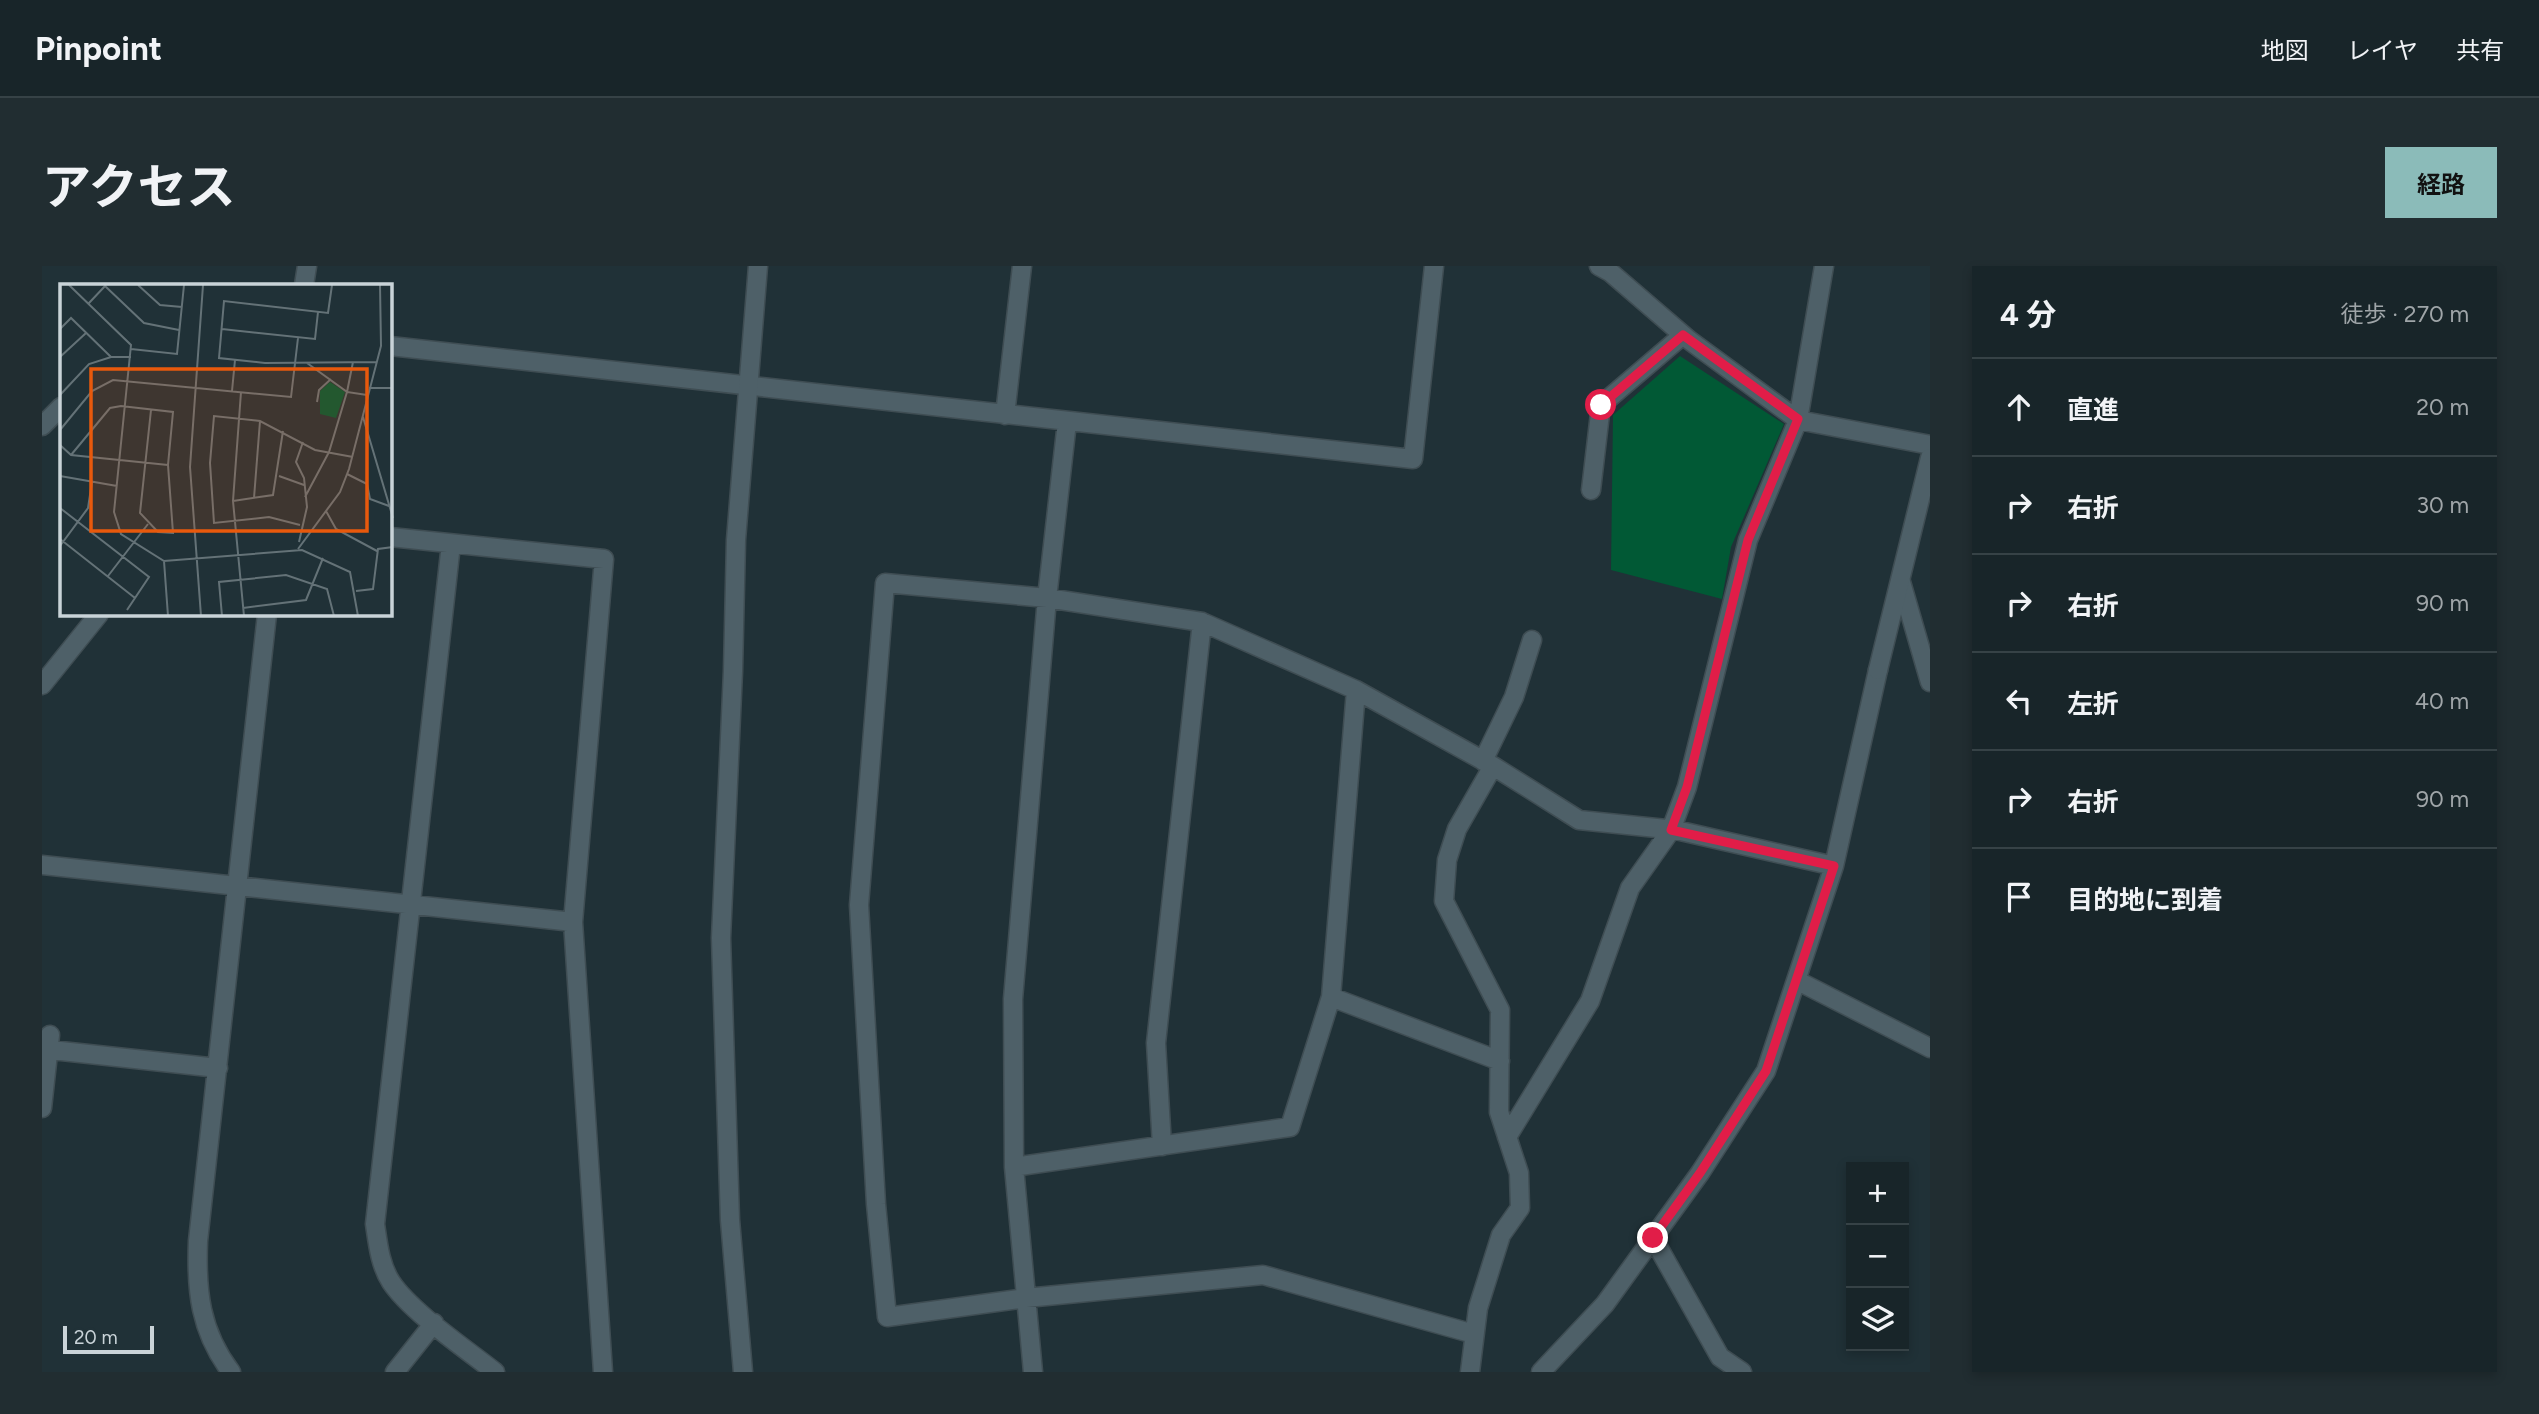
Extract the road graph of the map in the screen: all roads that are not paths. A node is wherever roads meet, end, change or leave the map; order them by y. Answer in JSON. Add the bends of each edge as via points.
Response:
{"nodes":[{"id":1,"x":307,"y":266,"type":"edge"},
{"id":2,"x":758,"y":266,"type":"edge"},
{"id":3,"x":1022,"y":266,"type":"edge"},
{"id":4,"x":1434,"y":266,"type":"edge"},
{"id":5,"x":1599,"y":266,"type":"edge"},
{"id":6,"x":1824,"y":266,"type":"edge"},
{"id":7,"x":304,"y":284,"type":"edge"},
{"id":8,"x":1683,"y":335,"type":"junction"},
{"id":9,"x":392,"y":346,"type":"edge"},
{"id":10,"x":747,"y":385,"type":"junction"},
{"id":11,"x":60,"y":408,"type":"edge"},
{"id":12,"x":1006,"y":415,"type":"junction"},
{"id":13,"x":1798,"y":419,"type":"junction"},
{"id":14,"x":1067,"y":422,"type":"junction"},
{"id":15,"x":42,"y":426,"type":"edge"},
{"id":16,"x":1930,"y":445,"type":"edge"},
{"id":17,"x":1930,"y":458,"type":"edge"},
{"id":18,"x":1591,"y":490,"type":"dead end"},
{"id":19,"x":392,"y":537,"type":"edge"},
{"id":20,"x":451,"y":544,"type":"junction"},
{"id":21,"x":1901,"y":582,"type":"junction"},
{"id":22,"x":1047,"y":598,"type":"junction"},
{"id":23,"x":97,"y":616,"type":"edge"},
{"id":24,"x":267,"y":616,"type":"edge"},
{"id":25,"x":1202,"y":622,"type":"junction"},
{"id":26,"x":1532,"y":640,"type":"dead end"},
{"id":27,"x":1930,"y":682,"type":"edge"},
{"id":28,"x":42,"y":685,"type":"edge"},
{"id":29,"x":1356,"y":690,"type":"junction"},
{"id":30,"x":1488,"y":764,"type":"junction"},
{"id":31,"x":1671,"y":830,"type":"junction"},
{"id":32,"x":42,"y":864,"type":"edge"},
{"id":33,"x":1834,"y":866,"type":"junction"},
{"id":34,"x":237,"y":886,"type":"junction"},
{"id":35,"x":411,"y":905,"type":"junction"},
{"id":36,"x":573,"y":922,"type":"junction"},
{"id":37,"x":1798,"y":981,"type":"junction"},
{"id":38,"x":1331,"y":997,"type":"junction"},
{"id":39,"x":47,"y":1045,"type":"edge"},
{"id":40,"x":1930,"y":1048,"type":"edge"},
{"id":41,"x":1500,"y":1061,"type":"junction"},
{"id":42,"x":218,"y":1068,"type":"junction"},
{"id":43,"x":42,"y":1108,"type":"edge"},
{"id":44,"x":1507,"y":1138,"type":"junction"},
{"id":45,"x":1161,"y":1146,"type":"junction"},
{"id":46,"x":1014,"y":1167,"type":"junction"},
{"id":47,"x":1653,"y":1238,"type":"junction"},
{"id":48,"x":1026,"y":1298,"type":"junction"},
{"id":49,"x":434,"y":1323,"type":"junction"},
{"id":50,"x":1474,"y":1334,"type":"junction"},
{"id":51,"x":231,"y":1372,"type":"edge"},
{"id":52,"x":395,"y":1372,"type":"edge"},
{"id":53,"x":495,"y":1372,"type":"edge"},
{"id":54,"x":603,"y":1372,"type":"edge"},
{"id":55,"x":743,"y":1372,"type":"edge"},
{"id":56,"x":1033,"y":1372,"type":"edge"},
{"id":57,"x":1470,"y":1372,"type":"edge"},
{"id":58,"x":1541,"y":1372,"type":"edge"},
{"id":59,"x":1742,"y":1372,"type":"edge"}],
"edges":[{"from":1,"to":7,"type":"street"},
{"from":2,"to":10,"type":"street"},
{"from":3,"to":12,"type":"street"},
{"from":4,"to":14,"type":"street","via":[[1413,459]]},
{"from":5,"to":8,"type":"street"},
{"from":6,"to":13,"type":"street"},
{"from":8,"to":13,"type":"street"},
{"from":8,"to":18,"type":"street","via":[[1601,405]]},
{"from":9,"to":10,"type":"street"},
{"from":10,"to":12,"type":"street"},
{"from":10,"to":55,"type":"street","via":[[736,540],[721,937],[730,1220]]},
{"from":11,"to":15,"type":"street"},
{"from":12,"to":14,"type":"street"},
{"from":13,"to":16,"type":"street"},
{"from":13,"to":31,"type":"street","via":[[1748,540],[1687,787]]},
{"from":14,"to":22,"type":"street"},
{"from":17,"to":21,"type":"street"},
{"from":19,"to":20,"type":"street"},
{"from":20,"to":35,"type":"street"},
{"from":20,"to":36,"type":"street","via":[[604,559]]},
{"from":21,"to":27,"type":"street"},
{"from":21,"to":33,"type":"street"},
{"from":22,"to":25,"type":"street"},
{"from":22,"to":46,"type":"street","via":[[1013,999]]},
{"from":22,"to":48,"type":"street","via":[[885,583],[859,905],[887,1317]]},
{"from":23,"to":28,"type":"street"},
{"from":24,"to":34,"type":"street"},
{"from":25,"to":29,"type":"street"},
{"from":25,"to":45,"type":"street","via":[[1156,1043]]},
{"from":26,"to":30,"type":"street"},
{"from":29,"to":30,"type":"street"},
{"from":29,"to":38,"type":"street"},
{"from":30,"to":31,"type":"street","via":[[1579,820]]},
{"from":30,"to":41,"type":"street","via":[[1447,860],[1444,901],[1500,1010]]},
{"from":31,"to":33,"type":"street"},
{"from":31,"to":44,"type":"street","via":[[1630,888],[1590,1001]]},
{"from":32,"to":34,"type":"street"},
{"from":33,"to":37,"type":"street"},
{"from":34,"to":35,"type":"street"},
{"from":34,"to":42,"type":"street"},
{"from":35,"to":36,"type":"street"},
{"from":35,"to":49,"type":"street","via":[[375,1224],[379,1253],[391,1281]]},
{"from":36,"to":54,"type":"street"},
{"from":37,"to":40,"type":"street"},
{"from":37,"to":47,"type":"street","via":[[1766,1071]]},
{"from":38,"to":41,"type":"street"},
{"from":38,"to":45,"type":"street","via":[[1290,1127]]},
{"from":39,"to":42,"type":"street"},
{"from":39,"to":43,"type":"street"},
{"from":41,"to":44,"type":"street","via":[[1499,1112]]},
{"from":42,"to":51,"type":"street","via":[[196,1279],[202,1317]]},
{"from":44,"to":50,"type":"street","via":[[1519,1173],[1520,1208],[1501,1235]]},
{"from":45,"to":46,"type":"street"},
{"from":46,"to":48,"type":"street"},
{"from":47,"to":58,"type":"street","via":[[1605,1304]]},
{"from":47,"to":59,"type":"street","via":[[1720,1357]]},
{"from":48,"to":50,"type":"street","via":[[1263,1275]]},
{"from":48,"to":56,"type":"street"},
{"from":49,"to":52,"type":"street"},
{"from":49,"to":53,"type":"street"},
{"from":50,"to":57,"type":"street"}]}
